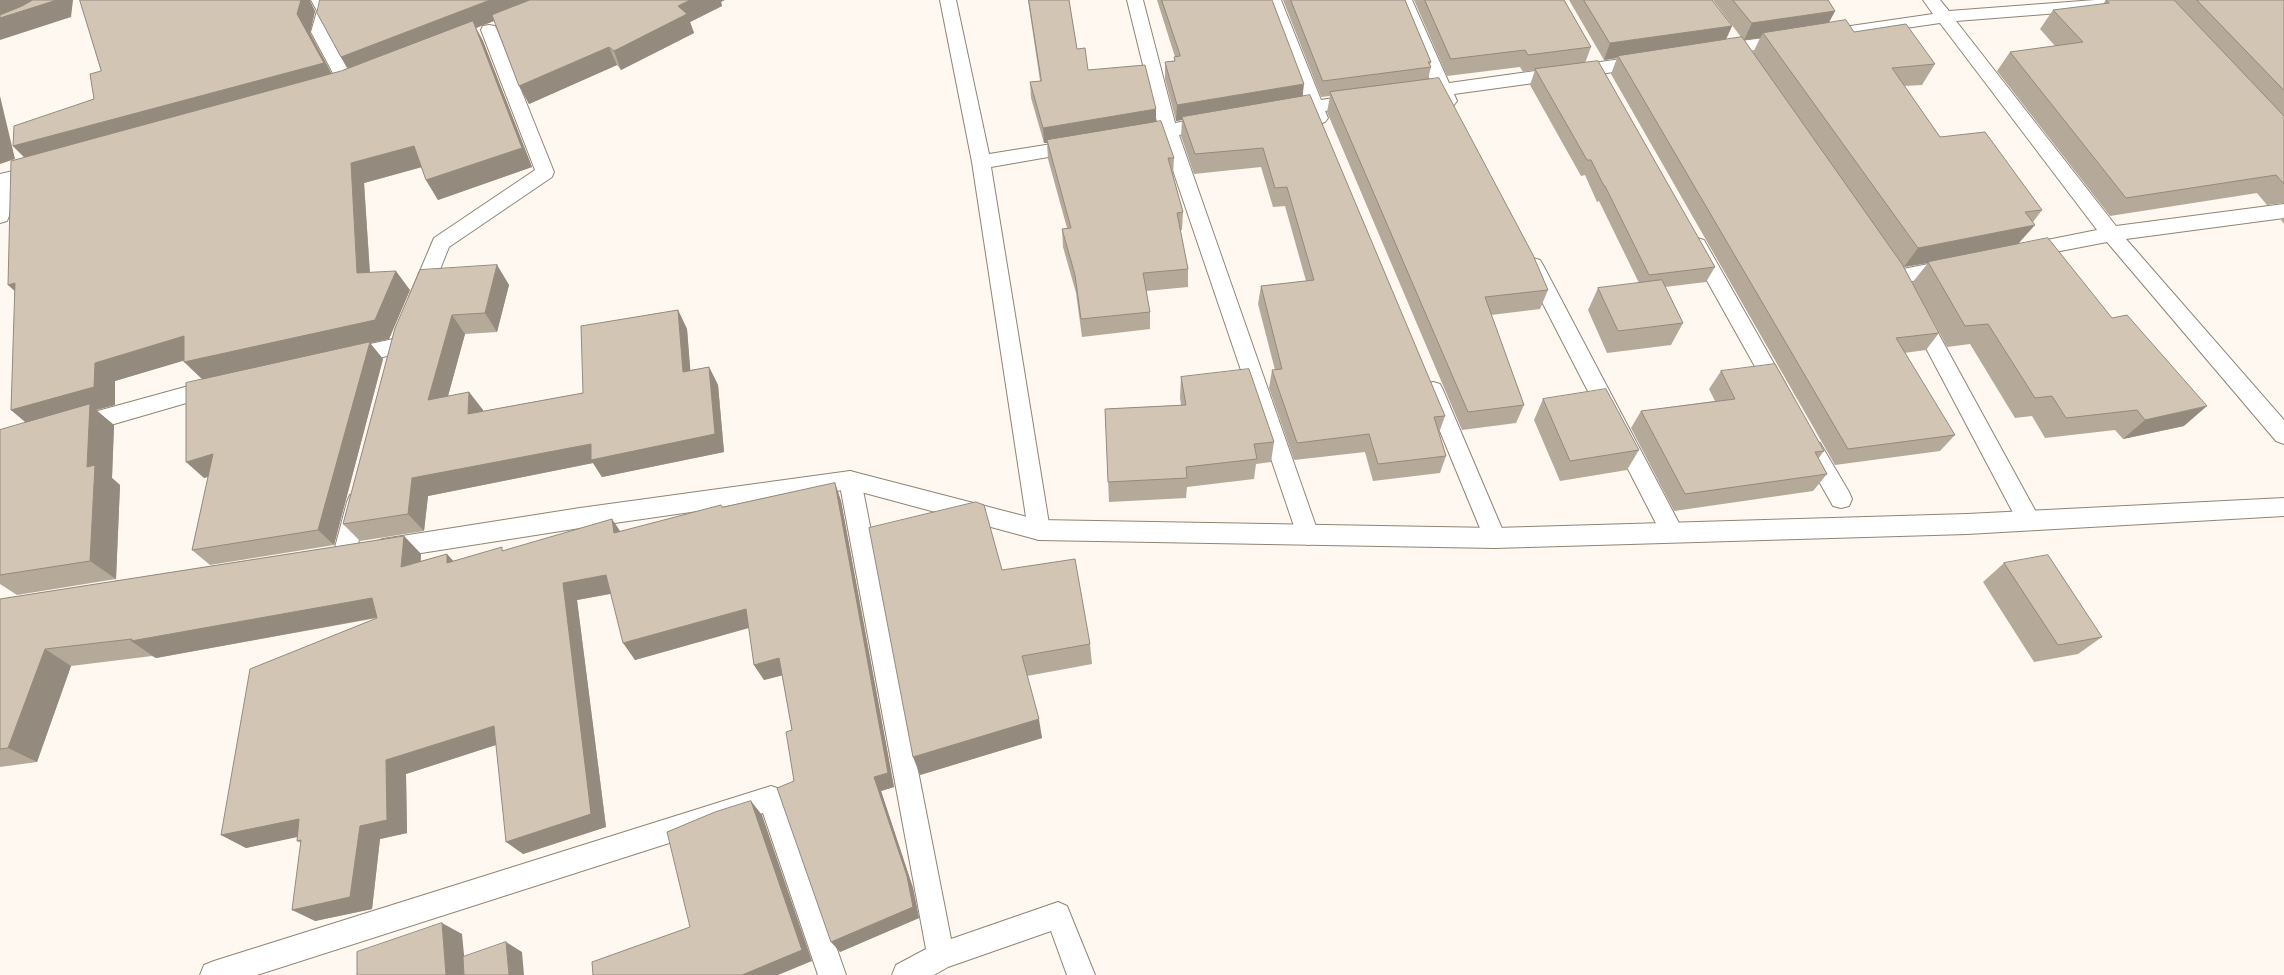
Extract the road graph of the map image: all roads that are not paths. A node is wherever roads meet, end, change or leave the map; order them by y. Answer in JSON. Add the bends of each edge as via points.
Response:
{"nodes":[{"id":1,"x":319,"y":0,"type":"edge"},
{"id":2,"x":948,"y":0,"type":"edge"},
{"id":3,"x":1135,"y":0,"type":"edge"},
{"id":4,"x":1273,"y":0,"type":"edge"},
{"id":5,"x":1404,"y":0,"type":"edge"},
{"id":6,"x":1931,"y":0,"type":"edge"},
{"id":7,"x":2159,"y":3,"type":"edge"},
{"id":8,"x":1946,"y":17,"type":"junction"},
{"id":9,"x":488,"y":30,"type":"dead end"},
{"id":10,"x":1724,"y":30,"type":"edge"},
{"id":11,"x":1738,"y":47,"type":"junction"},
{"id":12,"x":1585,"y":48,"type":"edge"},
{"id":13,"x":1698,"y":53,"type":"edge"},
{"id":14,"x":1659,"y":59,"type":"edge"},
{"id":15,"x":1751,"y":66,"type":"edge"},
{"id":16,"x":1600,"y":76,"type":"junction"},
{"id":17,"x":348,"y":85,"type":"edge"},
{"id":18,"x":1442,"y":90,"type":"junction"},
{"id":19,"x":1397,"y":95,"type":"edge"},
{"id":20,"x":1374,"y":98,"type":"edge"},
{"id":21,"x":1314,"y":106,"type":"junction"},
{"id":22,"x":1268,"y":114,"type":"edge"},
{"id":23,"x":1457,"y":118,"type":"edge"},
{"id":24,"x":1229,"y":120,"type":"edge"},
{"id":25,"x":1168,"y":130,"type":"junction"},
{"id":26,"x":1327,"y":135,"type":"edge"},
{"id":27,"x":1121,"y":138,"type":"edge"},
{"id":28,"x":1098,"y":142,"type":"edge"},
{"id":29,"x":981,"y":162,"type":"junction"},
{"id":30,"x":58,"y":166,"type":"edge"},
{"id":31,"x":2,"y":181,"type":"edge"},
{"id":32,"x":2284,"y":210,"type":"edge"},
{"id":33,"x":0,"y":216,"type":"edge"},
{"id":34,"x":1687,"y":229,"type":"edge"},
{"id":35,"x":2111,"y":234,"type":"junction"},
{"id":36,"x":1526,"y":251,"type":"edge"},
{"id":37,"x":2004,"y":256,"type":"edge"},
{"id":38,"x":1966,"y":263,"type":"edge"},
{"id":39,"x":412,"y":312,"type":"edge"},
{"id":40,"x":329,"y":362,"type":"edge"},
{"id":41,"x":392,"y":369,"type":"edge"},
{"id":42,"x":1425,"y":370,"type":"edge"},
{"id":43,"x":230,"y":384,"type":"edge"},
{"id":44,"x":1790,"y":409,"type":"edge"},
{"id":45,"x":1802,"y":430,"type":"edge"},
{"id":46,"x":54,"y":432,"type":"edge"},
{"id":47,"x":2284,"y":435,"type":"edge"},
{"id":48,"x":850,"y":480,"type":"junction"},
{"id":49,"x":362,"y":485,"type":"edge"},
{"id":50,"x":1841,"y":499,"type":"dead end"},
{"id":51,"x":2284,"y":507,"type":"edge"},
{"id":52,"x":2028,"y":519,"type":"junction"},
{"id":53,"x":1039,"y":530,"type":"junction"},
{"id":54,"x":1672,"y":532,"type":"junction"},
{"id":55,"x":1308,"y":535,"type":"junction"},
{"id":56,"x":1495,"y":538,"type":"junction"},
{"id":57,"x":344,"y":555,"type":"junction"},
{"id":58,"x":321,"y":558,"type":"edge"},
{"id":59,"x":941,"y":956,"type":"junction"},
{"id":60,"x":214,"y":975,"type":"edge"},
{"id":61,"x":832,"y":975,"type":"edge"},
{"id":62,"x":906,"y":975,"type":"edge"},
{"id":63,"x":1081,"y":975,"type":"edge"}],
"edges":[{"from":1,"to":17,"type":"street","via":[[325,11],[319,32]]},
{"from":2,"to":29,"type":"street"},
{"from":3,"to":25,"type":"street"},
{"from":4,"to":21,"type":"street"},
{"from":5,"to":18,"type":"street"},
{"from":6,"to":8,"type":"street"},
{"from":7,"to":8,"type":"street"},
{"from":8,"to":11,"type":"street"},
{"from":8,"to":35,"type":"street"},
{"from":9,"to":39,"type":"street","via":[[545,172],[441,243]]},
{"from":10,"to":11,"type":"street"},
{"from":11,"to":13,"type":"street"},
{"from":11,"to":15,"type":"street"},
{"from":12,"to":16,"type":"street"},
{"from":14,"to":16,"type":"street"},
{"from":16,"to":18,"type":"street"},
{"from":18,"to":19,"type":"street"},
{"from":18,"to":23,"type":"street"},
{"from":20,"to":21,"type":"street"},
{"from":21,"to":22,"type":"street"},
{"from":21,"to":26,"type":"street"},
{"from":24,"to":25,"type":"street"},
{"from":25,"to":27,"type":"street"},
{"from":25,"to":55,"type":"street"},
{"from":28,"to":29,"type":"street"},
{"from":29,"to":53,"type":"street"},
{"from":30,"to":31,"type":"street"},
{"from":31,"to":33,"type":"street"},
{"from":32,"to":35,"type":"street"},
{"from":34,"to":44,"type":"street"},
{"from":35,"to":37,"type":"street"},
{"from":35,"to":47,"type":"street"},
{"from":36,"to":54,"type":"street"},
{"from":38,"to":52,"type":"street","via":[[1900,282]]},
{"from":40,"to":41,"type":"street","via":[[401,339]]},
{"from":42,"to":56,"type":"street"},
{"from":43,"to":46,"type":"street","via":[[192,392]]},
{"from":45,"to":50,"type":"street"},
{"from":48,"to":53,"type":"street"},
{"from":48,"to":57,"type":"street"},
{"from":48,"to":59,"type":"street"},
{"from":49,"to":57,"type":"street"},
{"from":51,"to":52,"type":"street"},
{"from":52,"to":54,"type":"street","via":[[1959,524]]},
{"from":53,"to":55,"type":"street"},
{"from":54,"to":56,"type":"street"},
{"from":55,"to":56,"type":"street"},
{"from":57,"to":58,"type":"street"},
{"from":59,"to":62,"type":"street"},
{"from":59,"to":63,"type":"street","via":[[1058,915]]},
{"from":60,"to":61,"type":"street","via":[[771,798]]}]}
